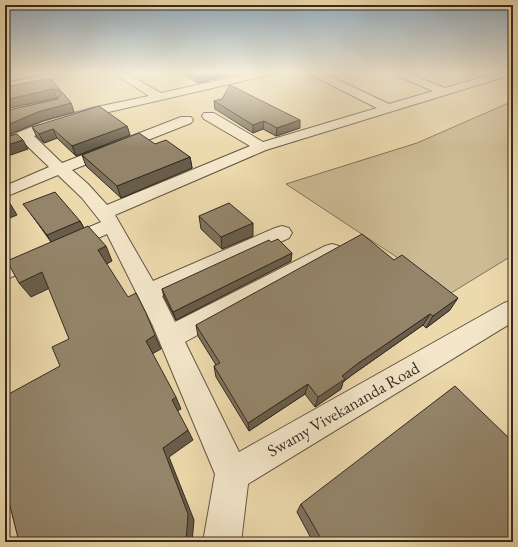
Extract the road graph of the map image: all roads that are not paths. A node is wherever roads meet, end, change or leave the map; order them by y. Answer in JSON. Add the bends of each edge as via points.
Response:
{"nodes":[{"id":1,"x":158,"y":98,"type":"edge"},
{"id":2,"x":365,"y":98,"type":"edge"},
{"id":3,"x":423,"y":98,"type":"edge"},
{"id":4,"x":389,"y":109,"type":"junction"},
{"id":5,"x":209,"y":116,"type":"dead end"},
{"id":6,"x":186,"y":120,"type":"dead end"},
{"id":7,"x":303,"y":123,"type":"dead end"},
{"id":8,"x":316,"y":129,"type":"junction"},
{"id":9,"x":24,"y":135,"type":"junction"},
{"id":10,"x":5,"y":143,"type":"edge"},
{"id":11,"x":261,"y":147,"type":"junction"},
{"id":12,"x":60,"y":169,"type":"junction"},
{"id":13,"x":5,"y":192,"type":"edge"},
{"id":14,"x":108,"y":219,"type":"junction"},
{"id":15,"x":282,"y":233,"type":"dead end"},
{"id":16,"x":332,"y":251,"type":"edge"},
{"id":17,"x":5,"y":272,"type":"edge"},
{"id":18,"x":147,"y":293,"type":"junction"},
{"id":19,"x":513,"y":310,"type":"edge"},
{"id":20,"x":170,"y":337,"type":"junction"},
{"id":21,"x":232,"y":474,"type":"junction"},
{"id":22,"x":222,"y":542,"type":"edge"}],
"edges":[{"from":1,"to":9,"type":"street","via":[[83,115]]},
{"from":2,"to":4,"type":"street"},
{"from":3,"to":4,"type":"street"},
{"from":4,"to":8,"type":"street"},
{"from":5,"to":11,"type":"street"},
{"from":6,"to":12,"type":"street"},
{"from":7,"to":8,"type":"street"},
{"from":8,"to":11,"type":"street"},
{"from":9,"to":10,"type":"street"},
{"from":9,"to":12,"type":"street"},
{"from":11,"to":14,"type":"street"},
{"from":12,"to":13,"type":"street"},
{"from":12,"to":14,"type":"street","via":[[74,180]]},
{"from":14,"to":17,"type":"street"},
{"from":14,"to":18,"type":"street"},
{"from":15,"to":18,"type":"street"},
{"from":16,"to":20,"type":"street"},
{"from":18,"to":20,"type":"street"},
{"from":19,"to":21,"type":"street","name":"Swamy Vivekananda Road"},
{"from":20,"to":21,"type":"street"},
{"from":21,"to":22,"type":"street"}]}
